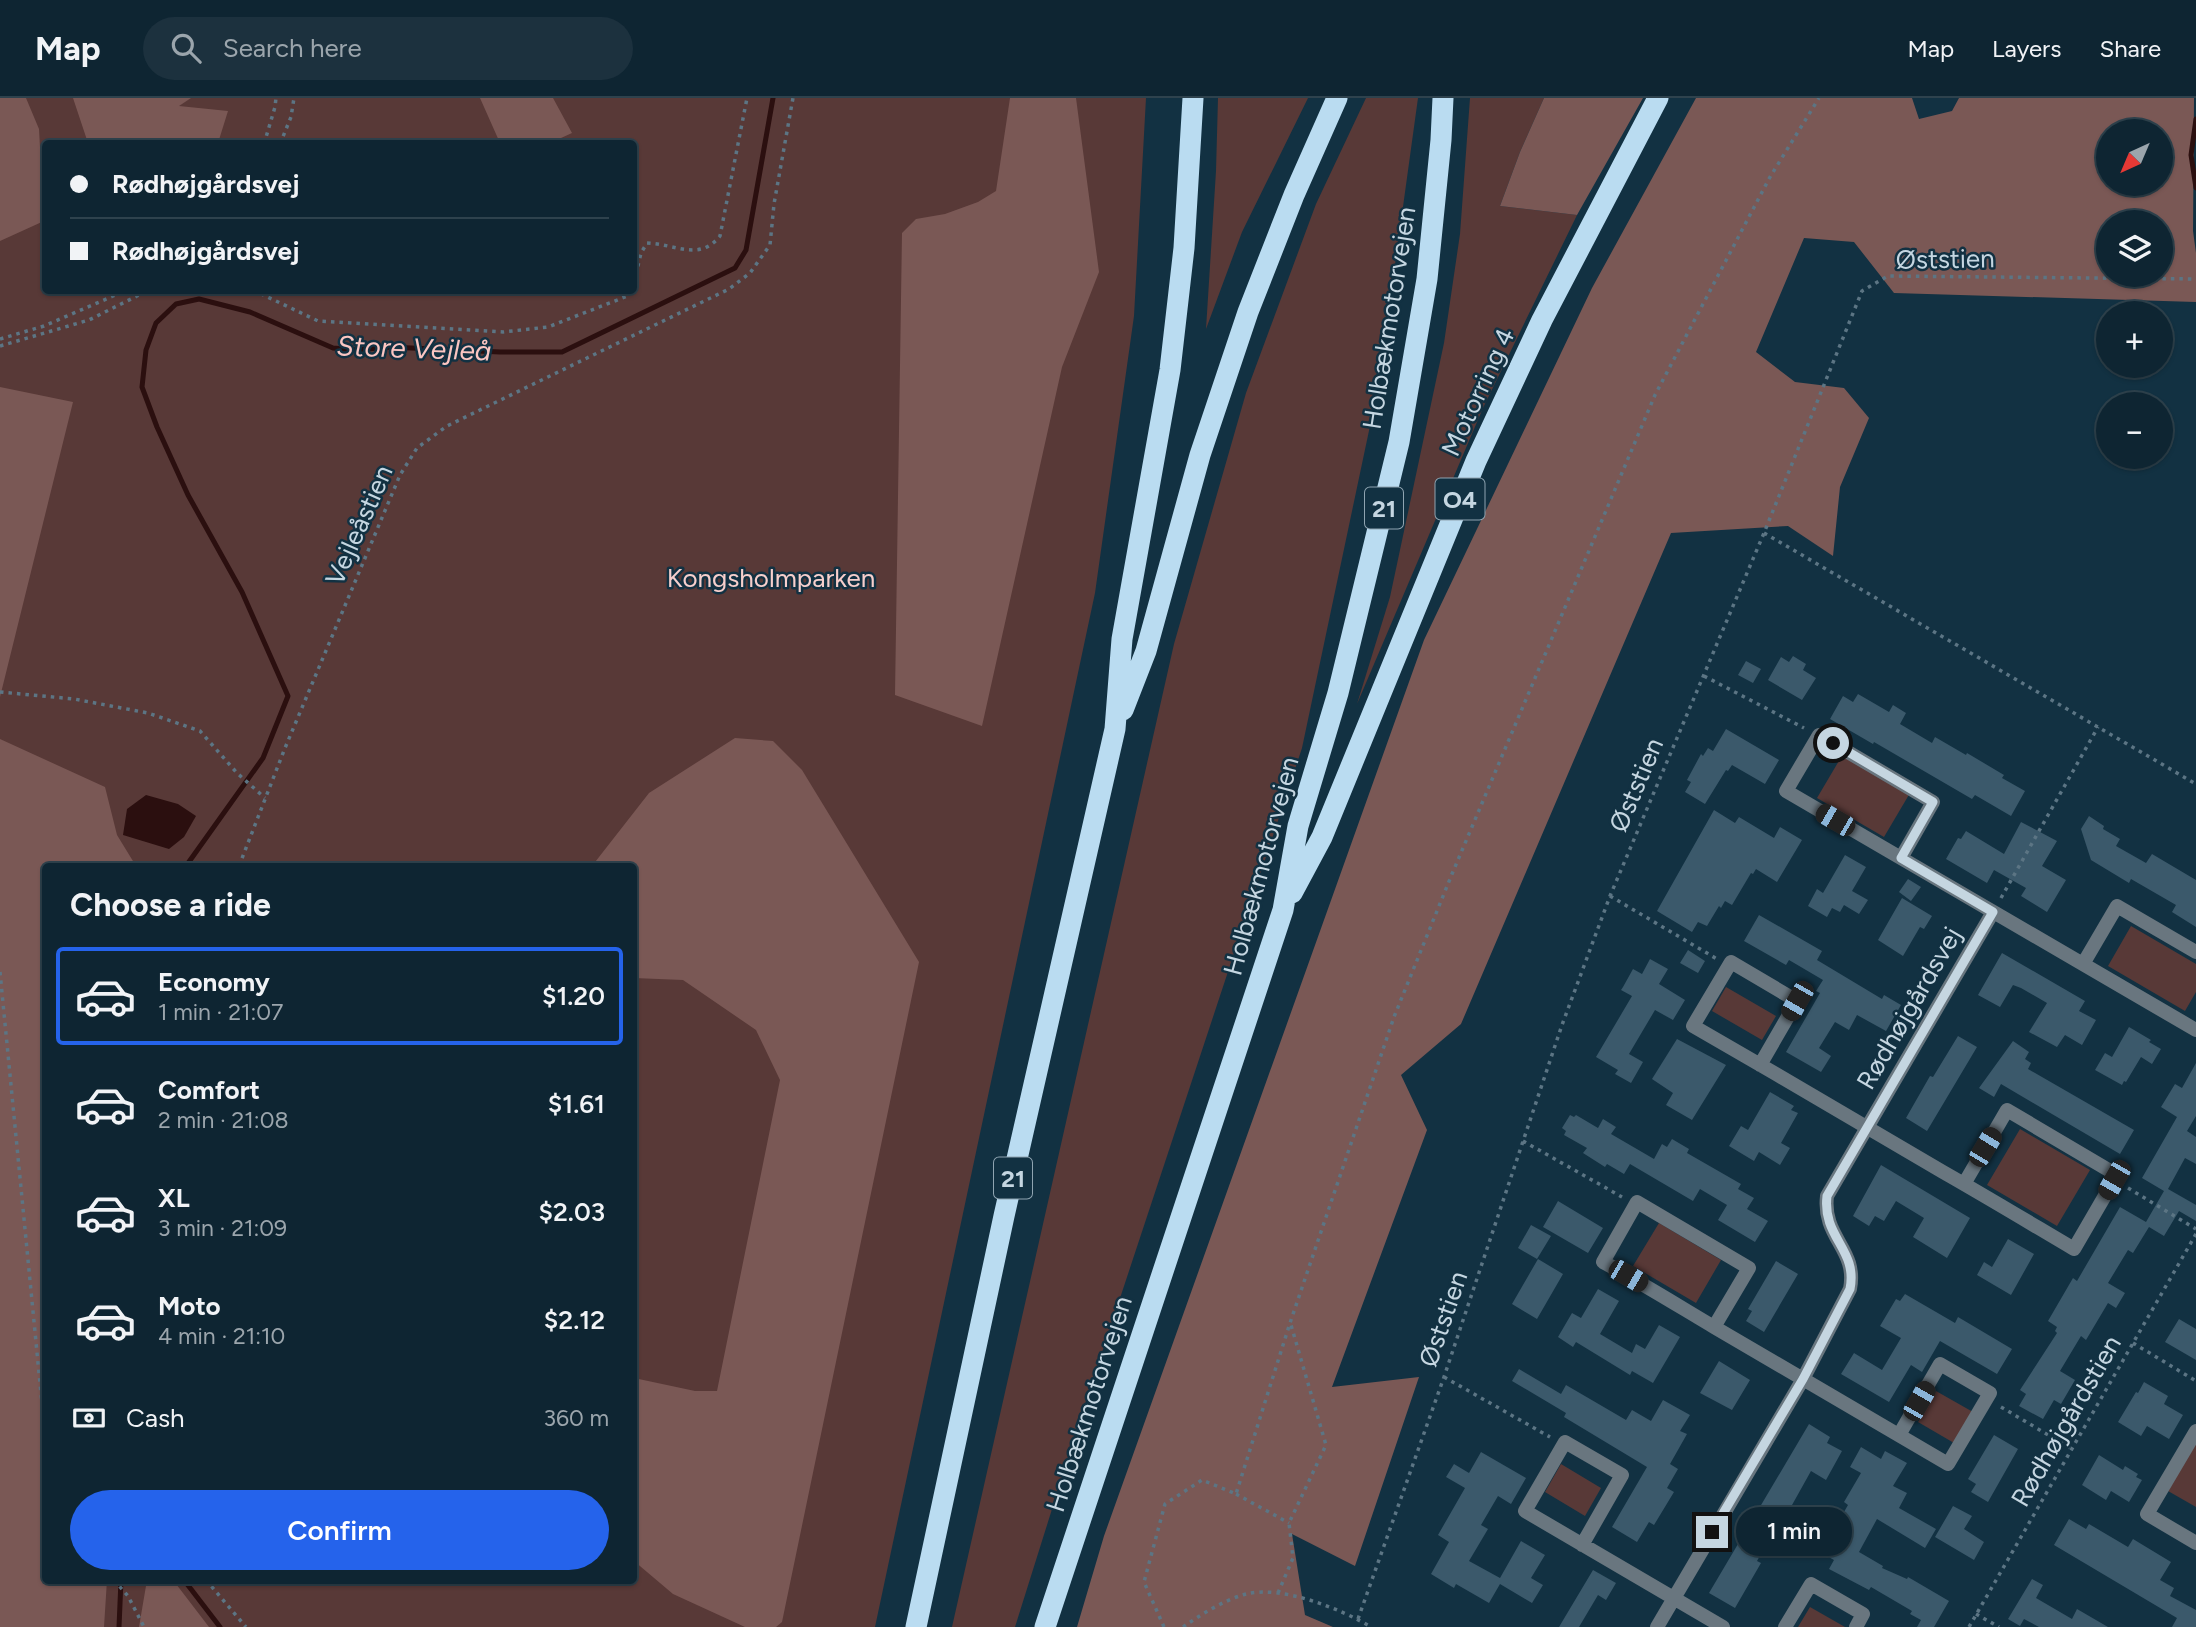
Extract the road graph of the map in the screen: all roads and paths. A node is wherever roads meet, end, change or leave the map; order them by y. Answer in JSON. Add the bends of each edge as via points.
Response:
{"nodes":[{"id":1,"x":276,"y":98,"type":"edge"},
{"id":2,"x":294,"y":98,"type":"edge"},
{"id":3,"x":747,"y":98,"type":"edge"},
{"id":4,"x":793,"y":98,"type":"edge"},
{"id":5,"x":1193,"y":98,"type":"edge"},
{"id":6,"x":1336,"y":98,"type":"edge"},
{"id":7,"x":1443,"y":98,"type":"edge"},
{"id":8,"x":1658,"y":98,"type":"edge"},
{"id":9,"x":1819,"y":98,"type":"edge"},
{"id":10,"x":265,"y":140,"type":"edge"},
{"id":11,"x":282,"y":140,"type":"edge"},
{"id":12,"x":637,"y":270,"type":"edge"},
{"id":13,"x":2195,"y":279,"type":"edge"},
{"id":14,"x":118,"y":294,"type":"edge"},
{"id":15,"x":141,"y":294,"type":"edge"},
{"id":16,"x":261,"y":294,"type":"edge"},
{"id":17,"x":630,"y":294,"type":"edge"},
{"id":18,"x":0,"y":339,"type":"edge"},
{"id":19,"x":0,"y":346,"type":"edge"},
{"id":20,"x":1764,"y":533,"type":"junction"},
{"id":21,"x":1704,"y":676,"type":"junction"},
{"id":22,"x":0,"y":692,"type":"edge"},
{"id":23,"x":2098,"y":727,"type":"junction"},
{"id":24,"x":1115,"y":729,"type":"junction"},
{"id":25,"x":1819,"y":735,"type":"junction"},
{"id":26,"x":2196,"y":783,"type":"edge"},
{"id":27,"x":266,"y":799,"type":"junction"},
{"id":28,"x":1901,"y":858,"type":"junction"},
{"id":29,"x":240,"y":863,"type":"edge"},
{"id":30,"x":1610,"y":896,"type":"junction"},
{"id":31,"x":1283,"y":910,"type":"junction"},
{"id":32,"x":1993,"y":912,"type":"junction"},
{"id":33,"x":2196,"y":952,"type":"edge"},
{"id":34,"x":2083,"y":964,"type":"junction"},
{"id":35,"x":1728,"y":965,"type":"junction"},
{"id":36,"x":0,"y":972,"type":"edge"},
{"id":37,"x":2196,"y":1030,"type":"edge"},
{"id":38,"x":1760,"y":1065,"type":"junction"},
{"id":39,"x":1868,"y":1128,"type":"junction"},
{"id":40,"x":1523,"y":1141,"type":"junction"},
{"id":41,"x":2114,"y":1180,"type":"junction"},
{"id":42,"x":1964,"y":1184,"type":"junction"},
{"id":43,"x":1636,"y":1205,"type":"junction"},
{"id":44,"x":2196,"y":1231,"type":"edge"},
{"id":45,"x":1290,"y":1322,"type":"junction"},
{"id":46,"x":1714,"y":1327,"type":"junction"},
{"id":47,"x":2133,"y":1343,"type":"junction"},
{"id":48,"x":1444,"y":1377,"type":"junction"},
{"id":49,"x":1803,"y":1379,"type":"junction"},
{"id":50,"x":2196,"y":1381,"type":"edge"},
{"id":51,"x":1987,"y":1399,"type":"junction"},
{"id":52,"x":42,"y":1404,"type":"edge"},
{"id":53,"x":2196,"y":1431,"type":"edge"},
{"id":54,"x":1899,"y":1435,"type":"junction"},
{"id":55,"x":1564,"y":1445,"type":"junction"},
{"id":56,"x":2072,"y":1449,"type":"junction"},
{"id":57,"x":1236,"y":1494,"type":"junction"},
{"id":58,"x":1289,"y":1523,"type":"junction"},
{"id":59,"x":2196,"y":1543,"type":"edge"},
{"id":60,"x":1582,"y":1545,"type":"junction"},
{"id":61,"x":117,"y":1584,"type":"edge"},
{"id":62,"x":209,"y":1584,"type":"edge"},
{"id":63,"x":1278,"y":1593,"type":"junction"},
{"id":64,"x":1673,"y":1598,"type":"junction"},
{"id":65,"x":1976,"y":1614,"type":"junction"},
{"id":66,"x":1358,"y":1619,"type":"junction"},
{"id":67,"x":145,"y":1627,"type":"edge"},
{"id":68,"x":246,"y":1627,"type":"edge"},
{"id":69,"x":916,"y":1627,"type":"edge"},
{"id":70,"x":1045,"y":1627,"type":"edge"},
{"id":71,"x":1164,"y":1627,"type":"edge"},
{"id":72,"x":1183,"y":1627,"type":"edge"},
{"id":73,"x":1371,"y":1627,"type":"edge"},
{"id":74,"x":1657,"y":1627,"type":"edge"},
{"id":75,"x":1723,"y":1627,"type":"edge"},
{"id":76,"x":1785,"y":1627,"type":"edge"},
{"id":77,"x":1856,"y":1627,"type":"edge"},
{"id":78,"x":1969,"y":1627,"type":"edge"},
{"id":79,"x":1999,"y":1627,"type":"edge"}],
"edges":[{"from":1,"to":10,"type":"path"},
{"from":2,"to":11,"type":"path"},
{"from":3,"to":12,"type":"path","via":[[720,236],[700,251],[648,243]]},
{"from":4,"to":27,"type":"path","name":"Vejleåstien","via":[[770,245],[750,273],[729,289],[447,426],[417,448],[400,475]]},
{"from":5,"to":24,"type":"highway","number":"21","via":[[1184,248],[1170,370],[1122,639]]},
{"from":6,"to":24,"type":"highway","via":[[1248,313],[1200,455],[1146,651]]},
{"from":7,"to":31,"type":"highway","name":"Holbækmotorvejen","number":"21","via":[[1427,279],[1399,442],[1338,693],[1298,826]]},
{"from":8,"to":31,"type":"highway","name":"Motorring 4","number":"O4","via":[[1542,320],[1476,461],[1322,837]]},
{"from":9,"to":45,"type":"path","via":[[1770,177],[1655,395],[1394,1017]]},
{"from":13,"to":20,"type":"path","name":"Øststien","via":[[1888,276],[1861,291]]},
{"from":14,"to":18,"type":"path","via":[[44,326]]},
{"from":15,"to":19,"type":"path","via":[[89,320]]},
{"from":16,"to":17,"type":"path","via":[[318,321],[503,332],[548,327]]},
{"from":20,"to":21,"type":"path","name":"Øststien"},
{"from":20,"to":23,"type":"path"},
{"from":21,"to":25,"type":"path"},
{"from":21,"to":30,"type":"path","name":"Øststien"},
{"from":22,"to":27,"type":"path","via":[[74,699],[161,717],[200,731]]},
{"from":23,"to":26,"type":"path"},
{"from":23,"to":32,"type":"path"},
{"from":24,"to":69,"type":"highway","number":"21"},
{"from":25,"to":28,"type":"street","via":[[1933,802]]},
{"from":25,"to":28,"type":"street","name":"Rødhøjgårdsvej","via":[[1786,791]]},
{"from":27,"to":29,"type":"path","name":"Vejleåstien"},
{"from":28,"to":32,"type":"street","name":"Rødhøjgårdsvej"},
{"from":30,"to":35,"type":"path"},
{"from":30,"to":40,"type":"path","name":"Øststien"},
{"from":31,"to":70,"type":"highway","name":"Holbækmotorvejen","number":"21"},
{"from":32,"to":34,"type":"street","name":"Rødhøjgårdsvej"},
{"from":32,"to":39,"type":"street","name":"Rødhøjgårdsvej"},
{"from":33,"to":34,"type":"street","via":[[2117,906]]},
{"from":34,"to":37,"type":"street","name":"Rødhøjgårdsvej"},
{"from":35,"to":38,"type":"street","name":"Rødhøjgårdsvej","via":[[1693,1026]]},
{"from":35,"to":38,"type":"street","via":[[1731,962],[1797,1001]]},
{"from":36,"to":52,"type":"path"},
{"from":38,"to":39,"type":"street","name":"Rødhøjgårdsvej"},
{"from":39,"to":42,"type":"street","name":"Rødhøjgårdsvej"},
{"from":39,"to":49,"type":"street","name":"Rødhøjgårdsvej","via":[[1827,1196],[1825,1210],[1851,1264],[1850,1289]]},
{"from":40,"to":43,"type":"path"},
{"from":40,"to":48,"type":"path","name":"Øststien"},
{"from":41,"to":42,"type":"street","name":"Rødhøjgårdsvej","via":[[2074,1249]]},
{"from":41,"to":42,"type":"street","via":[[2117,1175],[2007,1110]]},
{"from":41,"to":44,"type":"path"},
{"from":43,"to":46,"type":"street","via":[[1603,1262]]},
{"from":43,"to":46,"type":"street","via":[[1749,1268]]},
{"from":44,"to":47,"type":"path","name":"Rødhøjgårdstien"},
{"from":45,"to":57,"type":"path"},
{"from":45,"to":58,"type":"path","via":[[1326,1445]]},
{"from":46,"to":49,"type":"street"},
{"from":47,"to":50,"type":"path"},
{"from":47,"to":56,"type":"path","name":"Rødhøjgårdstien"},
{"from":48,"to":55,"type":"path"},
{"from":48,"to":66,"type":"path","name":"Øststien"},
{"from":49,"to":54,"type":"street"},
{"from":49,"to":64,"type":"street","name":"Rødhøjgårdsvej"},
{"from":51,"to":54,"type":"street","via":[[1948,1464]]},
{"from":51,"to":54,"type":"street","via":[[1990,1393],[1940,1364]]},
{"from":51,"to":56,"type":"path"},
{"from":53,"to":59,"type":"street","via":[[2147,1514]]},
{"from":55,"to":60,"type":"street","via":[[1525,1511]]},
{"from":55,"to":60,"type":"street","via":[[1622,1475]]},
{"from":56,"to":65,"type":"path","name":"Rødhøjgårdstien"},
{"from":57,"to":58,"type":"path"},
{"from":57,"to":71,"type":"path","via":[[1202,1480],[1165,1504],[1144,1582]]},
{"from":58,"to":63,"type":"path","via":[[1293,1559]]},
{"from":60,"to":64,"type":"street"},
{"from":61,"to":67,"type":"path"},
{"from":62,"to":68,"type":"path"},
{"from":63,"to":66,"type":"path"},
{"from":63,"to":72,"type":"path","via":[[1248,1593]]},
{"from":64,"to":74,"type":"street","name":"Rødhøjgårdsvej"},
{"from":64,"to":75,"type":"street"},
{"from":65,"to":78,"type":"path","name":"Rødhøjgårdstien"},
{"from":65,"to":79,"type":"path"},
{"from":66,"to":73,"type":"path"},
{"from":76,"to":77,"type":"street","via":[[1811,1584],[1863,1614]]}]}
